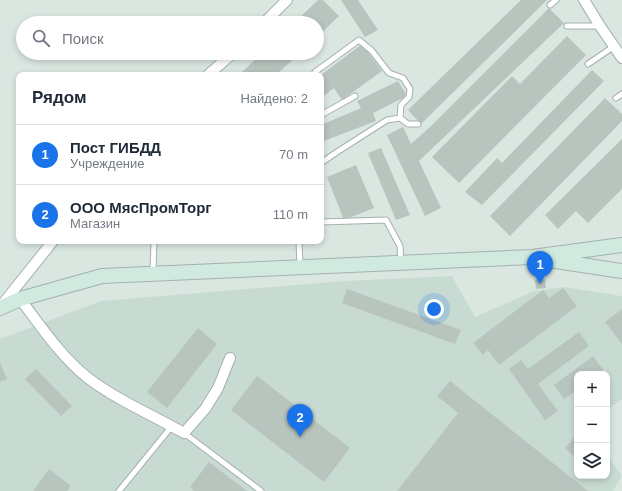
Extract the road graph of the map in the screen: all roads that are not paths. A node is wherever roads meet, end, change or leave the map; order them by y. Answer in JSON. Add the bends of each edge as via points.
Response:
{"nodes":[{"id":1,"x":287,"y":0,"type":"edge"},
{"id":2,"x":556,"y":0,"type":"edge"},
{"id":3,"x":584,"y":0,"type":"edge"},
{"id":4,"x":550,"y":4,"type":"dead end"},
{"id":5,"x":271,"y":16,"type":"edge"},
{"id":6,"x":567,"y":26,"type":"dead end"},
{"id":7,"x":600,"y":26,"type":"junction"},
{"id":8,"x":613,"y":47,"type":"junction"},
{"id":9,"x":622,"y":58,"type":"edge"},
{"id":10,"x":225,"y":60,"type":"edge"},
{"id":11,"x":588,"y":64,"type":"dead end"},
{"id":12,"x":211,"y":72,"type":"edge"},
{"id":13,"x":315,"y":72,"type":"dead end"},
{"id":14,"x":622,"y":94,"type":"edge"},
{"id":15,"x":355,"y":96,"type":"dead end"},
{"id":16,"x":616,"y":98,"type":"dead end"},
{"id":17,"x":324,"y":113,"type":"edge"},
{"id":18,"x":400,"y":118,"type":"junction"},
{"id":19,"x":418,"y":124,"type":"dead end"},
{"id":20,"x":324,"y":161,"type":"edge"},
{"id":21,"x":324,"y":222,"type":"edge"},
{"id":22,"x":51,"y":244,"type":"edge"},
{"id":23,"x":154,"y":244,"type":"edge"},
{"id":24,"x":299,"y":244,"type":"edge"},
{"id":25,"x":622,"y":245,"type":"edge"},
{"id":26,"x":532,"y":257,"type":"junction"},
{"id":27,"x":401,"y":263,"type":"junction"},
{"id":28,"x":300,"y":268,"type":"junction"},
{"id":29,"x":622,"y":271,"type":"edge"},
{"id":30,"x":153,"y":274,"type":"junction"},
{"id":31,"x":20,"y":300,"type":"junction"},
{"id":32,"x":0,"y":308,"type":"edge"},
{"id":33,"x":230,"y":358,"type":"dead end"},
{"id":34,"x":172,"y":426,"type":"junction"},
{"id":35,"x":184,"y":433,"type":"junction"},
{"id":36,"x":119,"y":491,"type":"edge"},
{"id":37,"x":261,"y":491,"type":"edge"}],
"edges":[{"from":1,"to":5,"type":"street"},
{"from":2,"to":4,"type":"lane"},
{"from":3,"to":7,"type":"street"},
{"from":6,"to":7,"type":"lane"},
{"from":7,"to":8,"type":"street"},
{"from":8,"to":9,"type":"street"},
{"from":8,"to":11,"type":"lane"},
{"from":10,"to":12,"type":"street"},
{"from":13,"to":18,"type":"lane","via":[[359,40],[372,51],[389,73],[403,78],[410,89],[409,97],[401,105]]},
{"from":14,"to":16,"type":"lane"},
{"from":15,"to":17,"type":"lane"},
{"from":18,"to":19,"type":"lane","via":[[408,124]]},
{"from":18,"to":20,"type":"lane","via":[[387,120]]},
{"from":21,"to":27,"type":"lane","via":[[386,220],[400,246]]},
{"from":22,"to":32,"type":"street"},
{"from":23,"to":30,"type":"lane"},
{"from":24,"to":28,"type":"lane"},
{"from":25,"to":26,"type":"main road"},
{"from":26,"to":27,"type":"main road"},
{"from":26,"to":29,"type":"main road"},
{"from":27,"to":28,"type":"main road"},
{"from":28,"to":30,"type":"main road"},
{"from":30,"to":31,"type":"main road","via":[[102,276]]},
{"from":31,"to":32,"type":"main road"},
{"from":31,"to":34,"type":"street","via":[[58,350],[87,377],[107,391]]},
{"from":33,"to":35,"type":"street","via":[[218,388],[205,409]]},
{"from":34,"to":35,"type":"street"},
{"from":34,"to":36,"type":"lane"},
{"from":35,"to":37,"type":"lane"}]}
